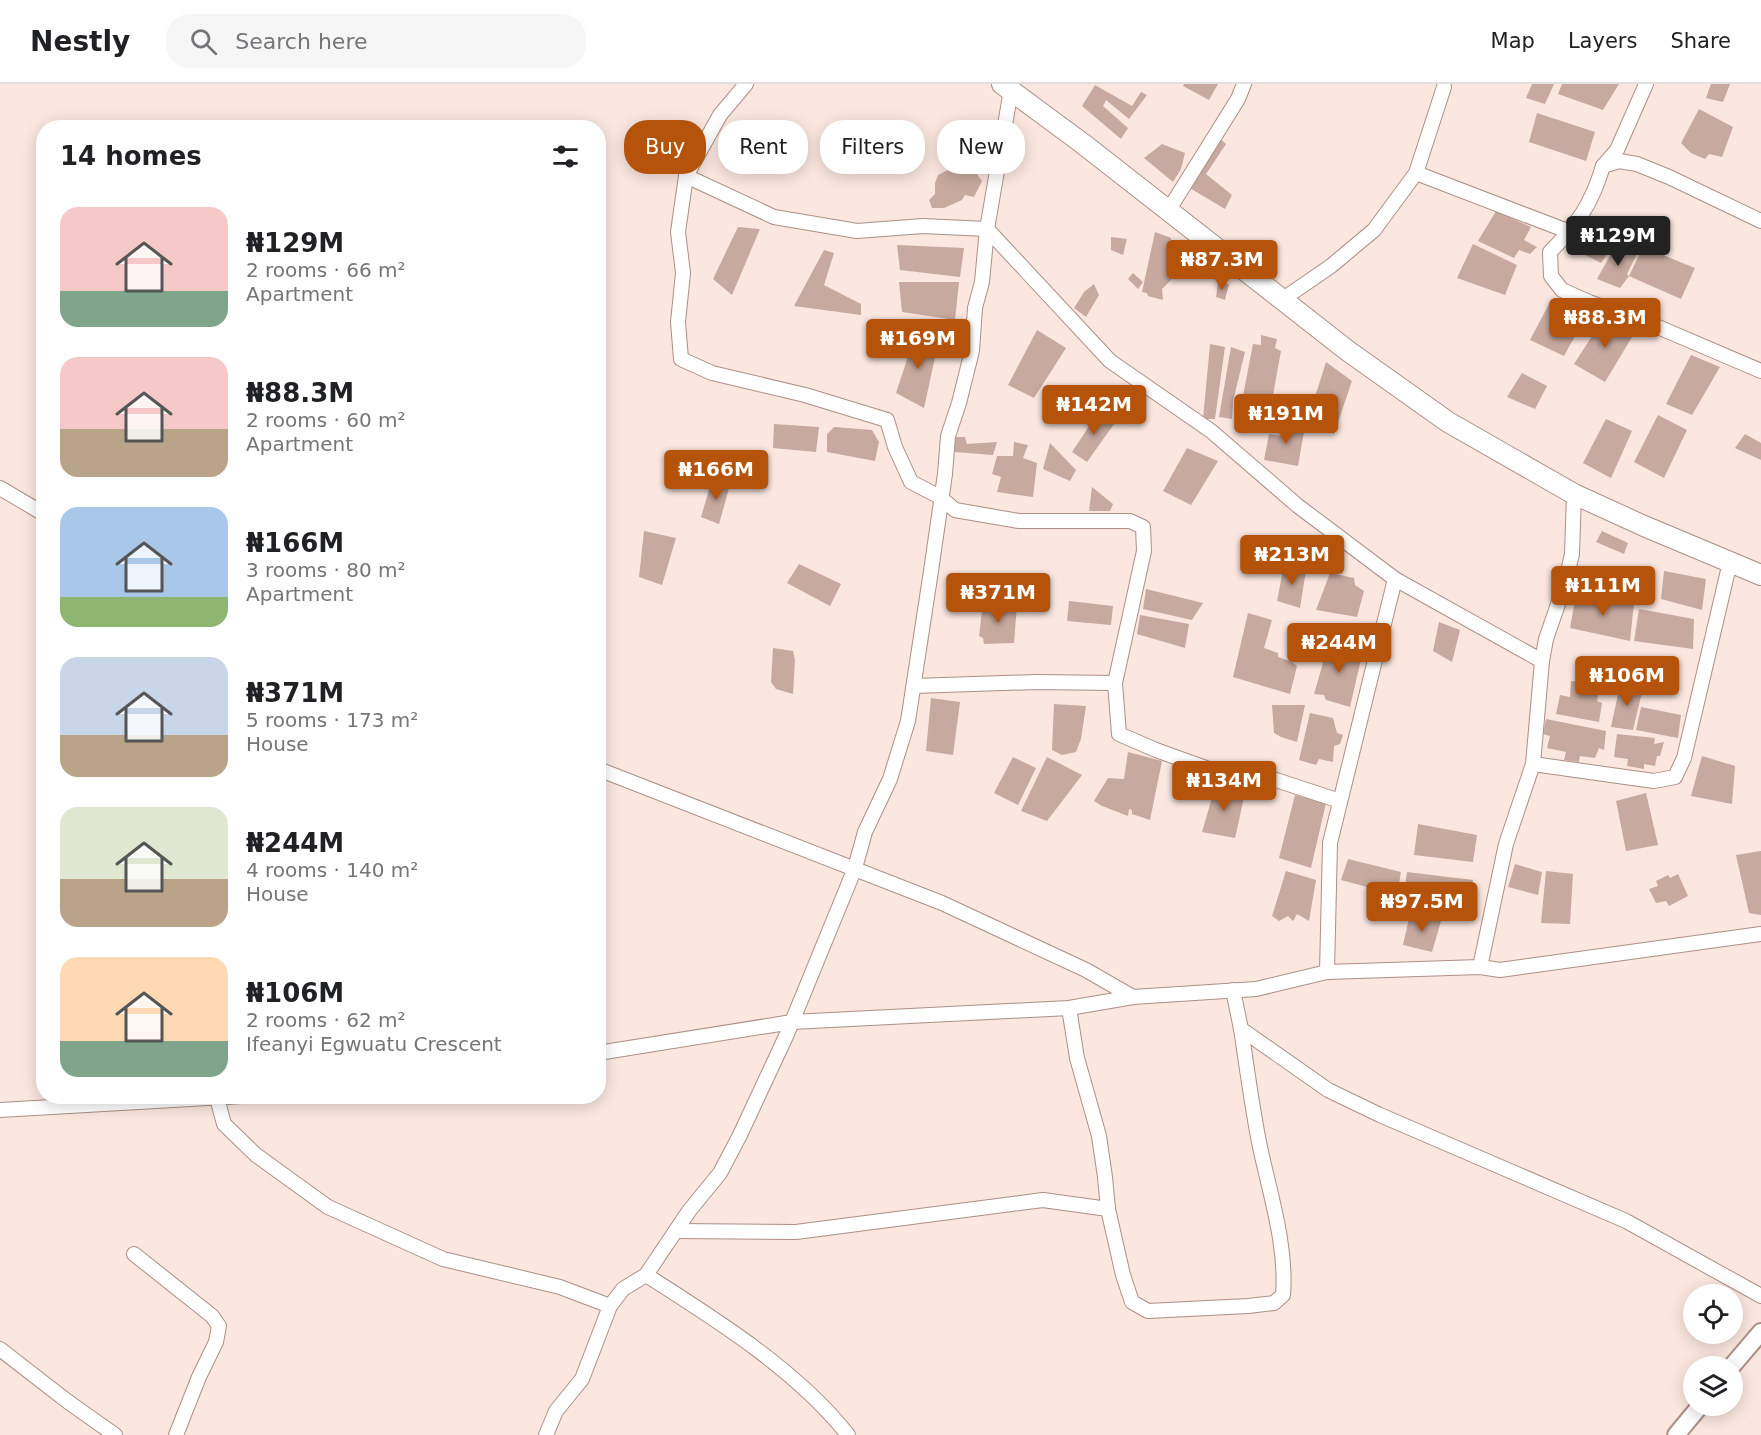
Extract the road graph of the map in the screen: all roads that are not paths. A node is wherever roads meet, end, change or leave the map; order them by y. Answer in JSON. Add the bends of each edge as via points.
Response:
{"nodes":[{"id":1,"x":746,"y":84,"type":"edge"},
{"id":2,"x":1244,"y":84,"type":"edge"},
{"id":3,"x":1646,"y":84,"type":"edge"},
{"id":4,"x":1006,"y":87,"type":"edge"},
{"id":5,"x":1444,"y":87,"type":"dead end"},
{"id":6,"x":1603,"y":166,"type":"junction"},
{"id":7,"x":1416,"y":173,"type":"junction"},
{"id":8,"x":686,"y":176,"type":"junction"},
{"id":9,"x":1168,"y":211,"type":"junction"},
{"id":10,"x":1761,"y":221,"type":"edge"},
{"id":11,"x":987,"y":229,"type":"junction"},
{"id":12,"x":1570,"y":232,"type":"junction"},
{"id":13,"x":1283,"y":299,"type":"junction"},
{"id":14,"x":1761,"y":370,"type":"edge"},
{"id":15,"x":0,"y":488,"type":"edge"},
{"id":16,"x":1574,"y":494,"type":"junction"},
{"id":17,"x":940,"y":497,"type":"junction"},
{"id":18,"x":36,"y":509,"type":"edge"},
{"id":19,"x":1730,"y":562,"type":"junction"},
{"id":20,"x":1761,"y":574,"type":"edge"},
{"id":21,"x":1395,"y":579,"type":"junction"},
{"id":22,"x":1542,"y":661,"type":"junction"},
{"id":23,"x":1115,"y":683,"type":"junction"},
{"id":24,"x":914,"y":686,"type":"junction"},
{"id":25,"x":1533,"y":764,"type":"junction"},
{"id":26,"x":606,"y":773,"type":"edge"},
{"id":27,"x":1340,"y":801,"type":"junction"},
{"id":28,"x":855,"y":868,"type":"junction"},
{"id":29,"x":1761,"y":934,"type":"edge"},
{"id":30,"x":1480,"y":967,"type":"junction"},
{"id":31,"x":1327,"y":972,"type":"junction"},
{"id":32,"x":1233,"y":990,"type":"junction"},
{"id":33,"x":1132,"y":997,"type":"junction"},
{"id":34,"x":1069,"y":1008,"type":"junction"},
{"id":35,"x":792,"y":1022,"type":"junction"},
{"id":36,"x":1241,"y":1029,"type":"junction"},
{"id":37,"x":606,"y":1052,"type":"edge"},
{"id":38,"x":74,"y":1104,"type":"edge"},
{"id":39,"x":219,"y":1104,"type":"edge"},
{"id":40,"x":0,"y":1110,"type":"edge"},
{"id":41,"x":1108,"y":1209,"type":"junction"},
{"id":42,"x":676,"y":1231,"type":"junction"},
{"id":43,"x":134,"y":1254,"type":"dead end"},
{"id":44,"x":646,"y":1275,"type":"junction"},
{"id":45,"x":1761,"y":1296,"type":"edge"},
{"id":46,"x":610,"y":1306,"type":"junction"},
{"id":47,"x":1759,"y":1339,"type":"edge"},
{"id":48,"x":0,"y":1349,"type":"edge"},
{"id":49,"x":1742,"y":1356,"type":"edge"},
{"id":50,"x":1692,"y":1416,"type":"edge"},
{"id":51,"x":115,"y":1435,"type":"edge"},
{"id":52,"x":176,"y":1435,"type":"edge"},
{"id":53,"x":546,"y":1435,"type":"edge"},
{"id":54,"x":848,"y":1435,"type":"edge"},
{"id":55,"x":1676,"y":1435,"type":"edge"}],
"edges":[{"from":1,"to":8,"type":"street","via":[[720,115]]},
{"from":2,"to":9,"type":"street"},
{"from":3,"to":6,"type":"street","via":[[1617,150]]},
{"from":4,"to":9,"type":"main road"},
{"from":4,"to":11,"type":"street"},
{"from":5,"to":7,"type":"street"},
{"from":6,"to":10,"type":"street","via":[[1619,161],[1637,164]]},
{"from":6,"to":12,"type":"street","via":[[1595,193]]},
{"from":7,"to":12,"type":"street"},
{"from":7,"to":13,"type":"street","via":[[1374,230]]},
{"from":8,"to":11,"type":"street","via":[[774,217],[857,231],[923,226]]},
{"from":8,"to":17,"type":"street","via":[[678,232],[683,273],[678,322],[681,358],[712,373],[806,395],[887,420],[911,482]]},
{"from":9,"to":13,"type":"main road"},
{"from":11,"to":17,"type":"street","via":[[972,351],[948,436]]},
{"from":11,"to":21,"type":"street","via":[[1110,361],[1211,431],[1298,506]]},
{"from":12,"to":14,"type":"street","via":[[1550,252],[1551,276],[1562,290]]},
{"from":13,"to":16,"type":"main road","via":[[1448,422]]},
{"from":15,"to":18,"type":"street"},
{"from":16,"to":19,"type":"main road"},
{"from":16,"to":22,"type":"street","via":[[1572,554]]},
{"from":17,"to":23,"type":"street","via":[[955,510],[1019,522],[1130,522],[1143,527],[1144,550]]},
{"from":17,"to":24,"type":"street"},
{"from":19,"to":20,"type":"main road"},
{"from":19,"to":25,"type":"street","via":[[1684,758],[1675,777],[1654,781]]},
{"from":21,"to":22,"type":"street"},
{"from":21,"to":27,"type":"street"},
{"from":22,"to":25,"type":"street"},
{"from":23,"to":24,"type":"street"},
{"from":23,"to":27,"type":"street","via":[[1119,734],[1217,772],[1274,779]]},
{"from":24,"to":28,"type":"street","via":[[890,779],[865,832]]},
{"from":25,"to":30,"type":"street","via":[[1506,844]]},
{"from":26,"to":28,"type":"street"},
{"from":27,"to":31,"type":"street","via":[[1330,843]]},
{"from":28,"to":33,"type":"street","via":[[942,903],[1086,970]]},
{"from":28,"to":35,"type":"street"},
{"from":29,"to":30,"type":"street","via":[[1500,970]]},
{"from":30,"to":31,"type":"street"},
{"from":31,"to":32,"type":"street","via":[[1256,989]]},
{"from":32,"to":33,"type":"street"},
{"from":32,"to":36,"type":"street"},
{"from":33,"to":34,"type":"street"},
{"from":34,"to":35,"type":"street"},
{"from":34,"to":41,"type":"street","via":[[1077,1058],[1099,1136]]},
{"from":35,"to":37,"type":"street"},
{"from":35,"to":42,"type":"street","via":[[720,1173]]},
{"from":36,"to":41,"type":"street","via":[[1254,1120],[1276,1224],[1283,1295],[1274,1303],[1148,1311],[1132,1302]]},
{"from":36,"to":45,"type":"street","via":[[1328,1090],[1626,1221]]},
{"from":38,"to":40,"type":"street"},
{"from":39,"to":46,"type":"street","via":[[224,1124],[255,1155],[328,1207],[443,1259],[561,1287]]},
{"from":41,"to":42,"type":"street","via":[[1043,1200],[796,1232]]},
{"from":42,"to":44,"type":"street"},
{"from":43,"to":52,"type":"street","via":[[212,1316],[219,1326],[216,1342]]},
{"from":44,"to":46,"type":"street","via":[[623,1289]]},
{"from":44,"to":54,"type":"street","via":[[709,1315],[774,1365],[815,1399]]},
{"from":46,"to":53,"type":"street","via":[[582,1379],[556,1411]]},
{"from":47,"to":49,"type":"street"},
{"from":48,"to":51,"type":"street"},
{"from":50,"to":55,"type":"street"}]}
